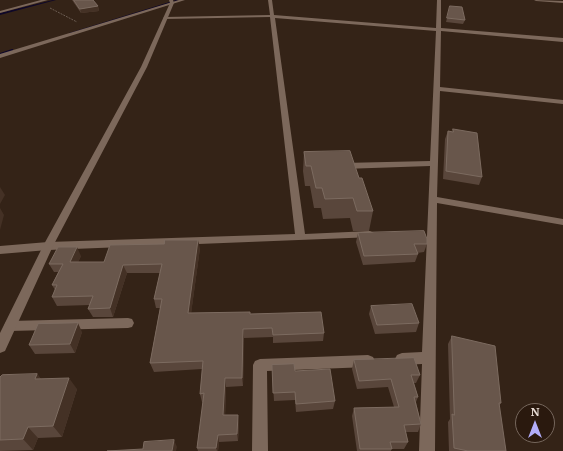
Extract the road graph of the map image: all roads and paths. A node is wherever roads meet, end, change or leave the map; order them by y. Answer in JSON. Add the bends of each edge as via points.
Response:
{"nodes":[{"id":1,"x":46,"y":0,"type":"edge"},
{"id":2,"x":184,"y":0,"type":"edge"},
{"id":3,"x":270,"y":0,"type":"edge"},
{"id":4,"x":439,"y":0,"type":"edge"},
{"id":5,"x":536,"y":0,"type":"edge"},
{"id":6,"x":38,"y":2,"type":"junction"},
{"id":7,"x":171,"y":2,"type":"edge"},
{"id":8,"x":561,"y":2,"type":"edge"},
{"id":9,"x":563,"y":8,"type":"edge"},
{"id":10,"x":0,"y":12,"type":"edge"},
{"id":11,"x":272,"y":16,"type":"junction"},
{"id":12,"x":165,"y":18,"type":"junction"},
{"id":13,"x":90,"y":28,"type":"junction"},
{"id":14,"x":438,"y":30,"type":"junction"},
{"id":15,"x":563,"y":40,"type":"edge"},
{"id":16,"x":0,"y":56,"type":"edge"},
{"id":17,"x":437,"y":89,"type":"junction"},
{"id":18,"x":563,"y":102,"type":"edge"},
{"id":19,"x":434,"y":163,"type":"junction"},
{"id":20,"x":331,"y":167,"type":"edge"},
{"id":21,"x":433,"y":199,"type":"junction"},
{"id":22,"x":563,"y":222,"type":"edge"},
{"id":23,"x":377,"y":235,"type":"edge"},
{"id":24,"x":300,"y":237,"type":"junction"},
{"id":25,"x":48,"y":246,"type":"junction"},
{"id":26,"x":0,"y":250,"type":"edge"},
{"id":27,"x":128,"y":323,"type":"dead end"},
{"id":28,"x":10,"y":326,"type":"junction"},
{"id":29,"x":0,"y":347,"type":"edge"},
{"id":30,"x":429,"y":358,"type":"junction"},
{"id":31,"x":260,"y":451,"type":"edge"},
{"id":32,"x":427,"y":451,"type":"edge"}],
"edges":[{"from":1,"to":6,"type":"street"},
{"from":2,"to":7,"type":"street"},
{"from":3,"to":11,"type":"street"},
{"from":4,"to":14,"type":"street"},
{"from":5,"to":8,"type":"street"},
{"from":6,"to":10,"type":"street"},
{"from":6,"to":13,"type":"path"},
{"from":7,"to":12,"type":"street"},
{"from":7,"to":13,"type":"street"},
{"from":8,"to":9,"type":"street"},
{"from":11,"to":12,"type":"street"},
{"from":11,"to":14,"type":"street"},
{"from":11,"to":24,"type":"street","via":[[295,168]]},
{"from":12,"to":25,"type":"street","via":[[118,119]]},
{"from":13,"to":16,"type":"street"},
{"from":14,"to":15,"type":"street"},
{"from":14,"to":17,"type":"street"},
{"from":17,"to":18,"type":"street"},
{"from":17,"to":19,"type":"street"},
{"from":19,"to":20,"type":"street"},
{"from":19,"to":21,"type":"street"},
{"from":21,"to":22,"type":"street"},
{"from":21,"to":30,"type":"street","via":[[427,234]]},
{"from":23,"to":24,"type":"street"},
{"from":24,"to":25,"type":"street"},
{"from":25,"to":26,"type":"street"},
{"from":25,"to":28,"type":"street"},
{"from":27,"to":28,"type":"street"},
{"from":28,"to":29,"type":"street"},
{"from":30,"to":31,"type":"street","via":[[260,365]]},
{"from":30,"to":32,"type":"street"}]}
